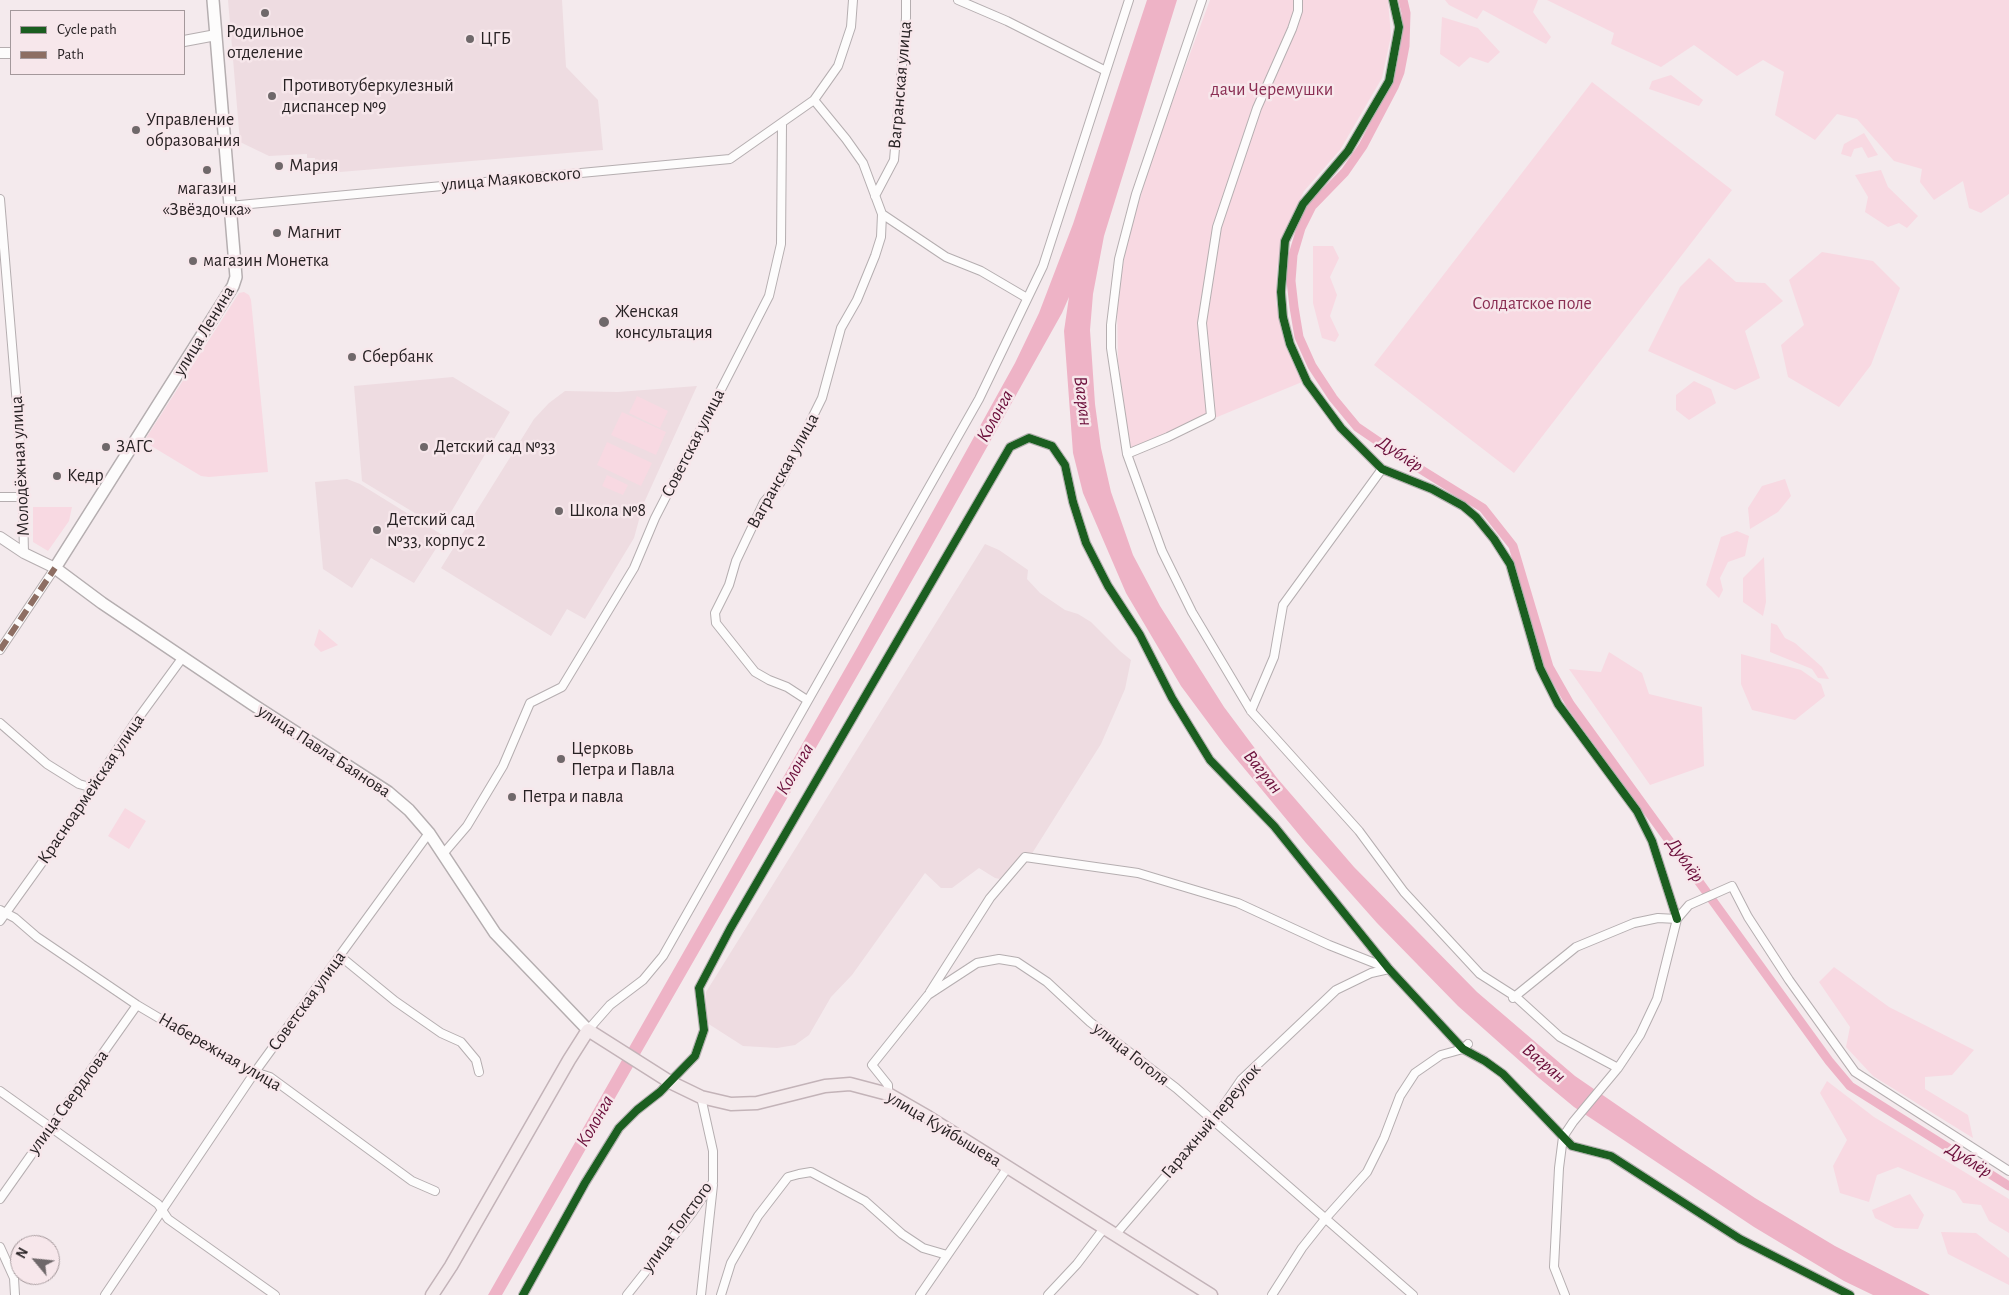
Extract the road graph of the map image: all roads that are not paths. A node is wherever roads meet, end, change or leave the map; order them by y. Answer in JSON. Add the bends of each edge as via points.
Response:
{"nodes":[{"id":1,"x":213,"y":0,"type":"edge"},
{"id":2,"x":853,"y":0,"type":"edge"},
{"id":3,"x":906,"y":0,"type":"edge"},
{"id":4,"x":958,"y":0,"type":"edge"},
{"id":5,"x":1129,"y":0,"type":"edge"},
{"id":6,"x":1202,"y":0,"type":"edge"},
{"id":7,"x":1298,"y":0,"type":"edge"},
{"id":8,"x":1393,"y":0,"type":"edge"},
{"id":9,"x":216,"y":35,"type":"junction"},
{"id":10,"x":185,"y":41,"type":"edge"},
{"id":11,"x":1106,"y":71,"type":"junction"},
{"id":12,"x":814,"y":100,"type":"junction"},
{"id":13,"x":782,"y":124,"type":"junction"},
{"id":14,"x":875,"y":196,"type":"junction"},
{"id":15,"x":0,"y":199,"type":"edge"},
{"id":16,"x":230,"y":206,"type":"junction"},
{"id":17,"x":882,"y":214,"type":"junction"},
{"id":18,"x":1027,"y":298,"type":"junction"},
{"id":19,"x":1126,"y":454,"type":"junction"},
{"id":20,"x":1382,"y":469,"type":"junction"},
{"id":21,"x":0,"y":497,"type":"edge"},
{"id":22,"x":24,"y":497,"type":"junction"},
{"id":23,"x":0,"y":537,"type":"edge"},
{"id":24,"x":24,"y":553,"type":"junction"},
{"id":25,"x":55,"y":568,"type":"junction"},
{"id":26,"x":0,"y":650,"type":"edge"},
{"id":27,"x":183,"y":658,"type":"junction"},
{"id":28,"x":808,"y":700,"type":"junction"},
{"id":29,"x":1251,"y":711,"type":"junction"},
{"id":30,"x":0,"y":724,"type":"edge"},
{"id":31,"x":93,"y":788,"type":"junction"},
{"id":32,"x":429,"y":833,"type":"junction"},
{"id":33,"x":443,"y":854,"type":"junction"},
{"id":34,"x":3,"y":911,"type":"edge"},
{"id":35,"x":1677,"y":919,"type":"junction"},
{"id":36,"x":0,"y":921,"type":"edge"},
{"id":37,"x":340,"y":956,"type":"junction"},
{"id":38,"x":1389,"y":969,"type":"junction"},
{"id":39,"x":928,"y":995,"type":"junction"},
{"id":40,"x":1514,"y":998,"type":"junction"},
{"id":41,"x":137,"y":1005,"type":"junction"},
{"id":42,"x":588,"y":1030,"type":"junction"},
{"id":43,"x":1466,"y":1047,"type":"junction"},
{"id":44,"x":1618,"y":1068,"type":"junction"},
{"id":45,"x":255,"y":1072,"type":"junction"},
{"id":46,"x":479,"y":1072,"type":"dead end"},
{"id":47,"x":670,"y":1082,"type":"junction"},
{"id":48,"x":0,"y":1090,"type":"edge"},
{"id":49,"x":888,"y":1094,"type":"junction"},
{"id":50,"x":701,"y":1097,"type":"junction"},
{"id":51,"x":1213,"y":1121,"type":"junction"},
{"id":52,"x":50,"y":1127,"type":"junction"},
{"id":53,"x":1563,"y":1137,"type":"junction"},
{"id":54,"x":1008,"y":1167,"type":"junction"},
{"id":55,"x":2009,"y":1171,"type":"edge"},
{"id":56,"x":713,"y":1182,"type":"junction"},
{"id":57,"x":435,"y":1191,"type":"dead end"},
{"id":58,"x":0,"y":1199,"type":"edge"},
{"id":59,"x":162,"y":1211,"type":"junction"},
{"id":60,"x":1325,"y":1218,"type":"junction"},
{"id":61,"x":1111,"y":1231,"type":"junction"},
{"id":62,"x":0,"y":1247,"type":"edge"},
{"id":63,"x":946,"y":1255,"type":"junction"},
{"id":64,"x":109,"y":1293,"type":"edge"},
{"id":65,"x":15,"y":1295,"type":"edge"},
{"id":66,"x":274,"y":1295,"type":"edge"},
{"id":67,"x":432,"y":1295,"type":"edge"},
{"id":68,"x":523,"y":1295,"type":"edge"},
{"id":69,"x":627,"y":1295,"type":"edge"},
{"id":70,"x":701,"y":1295,"type":"edge"},
{"id":71,"x":721,"y":1295,"type":"edge"},
{"id":72,"x":920,"y":1295,"type":"edge"},
{"id":73,"x":1048,"y":1295,"type":"edge"},
{"id":74,"x":1211,"y":1295,"type":"edge"},
{"id":75,"x":1272,"y":1295,"type":"edge"},
{"id":76,"x":1413,"y":1295,"type":"edge"},
{"id":77,"x":1565,"y":1295,"type":"edge"},
{"id":78,"x":1850,"y":1295,"type":"edge"}],
"edges":[{"from":1,"to":9,"type":"main road","name":"улица Ленина"},
{"from":2,"to":12,"type":"street","name":"улица Маяковского","via":[[851,27],[838,66]]},
{"from":3,"to":14,"type":"street","name":"Вагранская улица","via":[[894,160]]},
{"from":4,"to":11,"type":"street"},
{"from":5,"to":11,"type":"street"},
{"from":6,"to":19,"type":"street","via":[[1136,194],[1119,259],[1111,325]]},
{"from":7,"to":19,"type":"street","via":[[1292,29],[1257,108],[1216,227],[1202,322],[1211,416]]},
{"from":8,"to":20,"type":"street","via":[[1399,27],[1389,81],[1348,151],[1303,204],[1285,241],[1281,292],[1290,344],[1307,382],[1341,428]]},
{"from":9,"to":10,"type":"street"},
{"from":9,"to":16,"type":"main road","name":"улица Ленина"},
{"from":11,"to":18,"type":"street","via":[[1043,266]]},
{"from":12,"to":13,"type":"street","name":"улица Маяковского"},
{"from":12,"to":14,"type":"street","via":[[863,163]]},
{"from":13,"to":16,"type":"street","name":"улица Маяковского","via":[[730,159]]},
{"from":13,"to":33,"type":"street","name":"Советская улица","via":[[781,244],[769,296],[655,518],[634,568],[562,687],[530,703],[503,766],[467,826]]},
{"from":14,"to":17,"type":"street"},
{"from":15,"to":22,"type":"street","name":"Молодёжная улица"},
{"from":16,"to":25,"type":"main road","name":"улица Ленина","via":[[236,277],[233,286]]},
{"from":17,"to":18,"type":"street","via":[[946,257],[981,271]]},
{"from":17,"to":28,"type":"street","name":"Вагранская улица","via":[[876,256],[841,328],[822,398],[780,483],[764,502],[714,613],[716,623],[755,672]]},
{"from":18,"to":28,"type":"street","via":[[979,399]]},
{"from":19,"to":29,"type":"street","via":[[1162,551],[1192,612]]},
{"from":20,"to":29,"type":"street","via":[[1284,605],[1274,657]]},
{"from":20,"to":35,"type":"street","via":[[1432,489],[1463,506],[1494,539],[1510,564],[1540,668],[1558,704],[1637,811],[1652,841]]},
{"from":21,"to":22,"type":"street"},
{"from":22,"to":24,"type":"street","name":"Молодёжная улица"},
{"from":23,"to":24,"type":"street","name":"улица Павла Баянова"},
{"from":24,"to":25,"type":"street","name":"улица Павла Баянова"},
{"from":25,"to":26,"type":"street"},
{"from":25,"to":27,"type":"main road","name":"улица Павла Баянова"},
{"from":27,"to":31,"type":"street","name":"Красноармейская улица","via":[[134,724]]},
{"from":27,"to":32,"type":"main road","name":"улица Павла Баянова","via":[[388,792]]},
{"from":28,"to":42,"type":"street","via":[[663,956],[643,980],[610,1005]]},
{"from":29,"to":40,"type":"street","via":[[1359,831],[1404,892],[1444,937],[1480,974]]},
{"from":30,"to":31,"type":"street","via":[[47,764],[79,784]]},
{"from":31,"to":34,"type":"street","name":"Красноармейская улица","via":[[56,843]]},
{"from":32,"to":33,"type":"main road","name":"улица Павла Баянова"},
{"from":32,"to":37,"type":"street","name":"Советская улица"},
{"from":33,"to":42,"type":"main road","name":"улица Павла Баянова","via":[[494,933]]},
{"from":34,"to":36,"type":"street","name":"Красноармейская улица"},
{"from":34,"to":41,"type":"street","name":"Набережная улица"},
{"from":35,"to":40,"type":"street","via":[[1634,922],[1576,947]]},
{"from":35,"to":44,"type":"street","via":[[1657,999],[1640,1035]]},
{"from":35,"to":55,"type":"street","via":[[1689,905],[1732,886],[1748,917],[1856,1072]]},
{"from":37,"to":45,"type":"street","name":"Советская улица"},
{"from":37,"to":46,"type":"street","via":[[395,1001],[441,1033],[461,1042],[476,1060]]},
{"from":38,"to":39,"type":"street","via":[[1330,946],[1238,903],[1138,873],[1025,857],[990,898]]},
{"from":38,"to":43,"type":"street"},
{"from":38,"to":47,"type":"street","via":[[1274,826],[1210,760],[1086,543],[1065,465],[1052,446],[1029,438],[1010,447],[730,929],[699,988],[704,1030],[695,1056]]},
{"from":38,"to":51,"type":"street","name":"Гаражный переулок","via":[[1371,973],[1336,990],[1241,1080]]},
{"from":39,"to":49,"type":"street","name":"улица Гоголя","via":[[872,1065],[888,1085]]},
{"from":39,"to":51,"type":"street","name":"улица Гоголя","via":[[977,963],[999,959],[1017,962],[1047,982],[1090,1022],[1176,1088]]},
{"from":40,"to":44,"type":"street","via":[[1560,1037]]},
{"from":41,"to":45,"type":"street","name":"Набережная улица"},
{"from":41,"to":52,"type":"street","name":"улица Свердлова"},
{"from":42,"to":47,"type":"highway","name":"улица Куйбышева"},
{"from":42,"to":67,"type":"highway"},
{"from":43,"to":53,"type":"street","via":[[1503,1074]]},
{"from":43,"to":60,"type":"street","via":[[1441,1055],[1414,1073],[1400,1096],[1367,1172]]},
{"from":44,"to":53,"type":"street"},
{"from":45,"to":57,"type":"street","name":"Набережная улица","via":[[270,1077],[412,1181]]},
{"from":45,"to":59,"type":"street","name":"Советская улица"},
{"from":47,"to":50,"type":"highway","name":"улица Куйбышева"},
{"from":47,"to":68,"type":"street","via":[[619,1128]]},
{"from":48,"to":52,"type":"street"},
{"from":49,"to":50,"type":"highway","name":"улица Куйбышева","via":[[850,1084],[825,1086],[756,1103],[731,1104]]},
{"from":49,"to":54,"type":"highway","name":"улица Куйбышева"},
{"from":50,"to":56,"type":"street","name":"улица Толстого","via":[[714,1151]]},
{"from":51,"to":60,"type":"street","name":"улица Гоголя"},
{"from":51,"to":61,"type":"street","name":"Гаражный переулок"},
{"from":52,"to":58,"type":"street","name":"улица Свердлова"},
{"from":52,"to":59,"type":"street","via":[[158,1204]]},
{"from":53,"to":77,"type":"street","via":[[1554,1267]]},
{"from":53,"to":78,"type":"street","via":[[1572,1146],[1611,1156],[1740,1239]]},
{"from":54,"to":61,"type":"highway","name":"улица Куйбышева"},
{"from":54,"to":63,"type":"street"},
{"from":56,"to":69,"type":"street","name":"улица Толстого"},
{"from":56,"to":70,"type":"street"},
{"from":59,"to":64,"type":"street","name":"Советская улица"},
{"from":59,"to":66,"type":"street","via":[[168,1219]]},
{"from":60,"to":75,"type":"street"},
{"from":60,"to":76,"type":"street","name":"улица Гоголя"},
{"from":61,"to":73,"type":"street","name":"Гаражный переулок"},
{"from":61,"to":74,"type":"highway","name":"улица Куйбышева"},
{"from":62,"to":65,"type":"street","via":[[14,1278]]},
{"from":63,"to":71,"type":"street","via":[[923,1248],[865,1201],[810,1172],[788,1176],[758,1216],[731,1263]]},
{"from":63,"to":72,"type":"street"}]}
